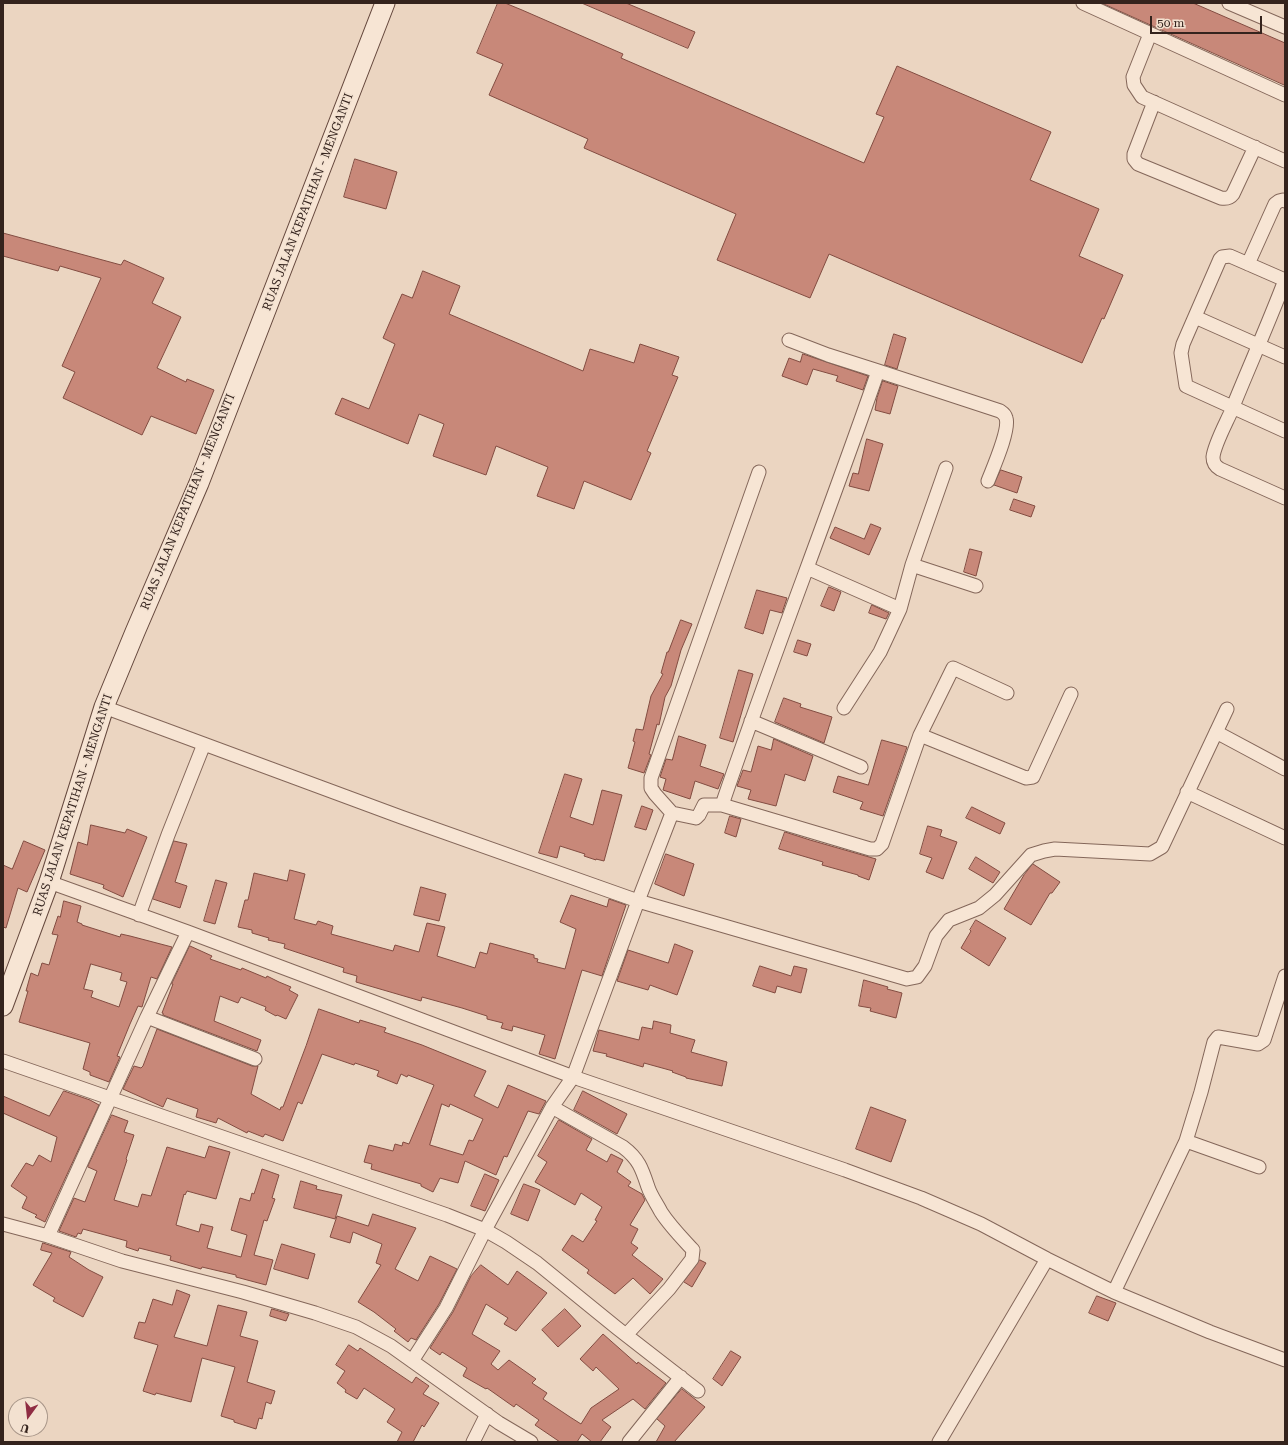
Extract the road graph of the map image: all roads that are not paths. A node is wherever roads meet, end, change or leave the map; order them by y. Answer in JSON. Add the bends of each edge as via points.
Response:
{"nodes":[{"id":1,"x":385,"y":3,"type":"edge"},
{"id":2,"x":1083,"y":3,"type":"edge"},
{"id":3,"x":1229,"y":3,"type":"edge"},
{"id":4,"x":1285,"y":26,"type":"edge"},
{"id":5,"x":1150,"y":34,"type":"junction"},
{"id":6,"x":1285,"y":95,"type":"edge"},
{"id":7,"x":1154,"y":102,"type":"junction"},
{"id":8,"x":1254,"y":147,"type":"junction"},
{"id":9,"x":1285,"y":161,"type":"edge"},
{"id":10,"x":1285,"y":201,"type":"edge"},
{"id":11,"x":1248,"y":264,"type":"junction"},
{"id":12,"x":1285,"y":280,"type":"edge"},
{"id":13,"x":1195,"y":317,"type":"junction"},
{"id":14,"x":789,"y":340,"type":"dead end"},
{"id":15,"x":1259,"y":346,"type":"junction"},
{"id":16,"x":1285,"y":357,"type":"edge"},
{"id":17,"x":878,"y":371,"type":"junction"},
{"id":18,"x":1232,"y":408,"type":"junction"},
{"id":19,"x":1285,"y":431,"type":"edge"},
{"id":20,"x":946,"y":468,"type":"dead end"},
{"id":21,"x":759,"y":472,"type":"dead end"},
{"id":22,"x":988,"y":481,"type":"dead end"},
{"id":23,"x":1285,"y":498,"type":"edge"},
{"id":24,"x":912,"y":565,"type":"junction"},
{"id":25,"x":808,"y":568,"type":"junction"},
{"id":26,"x":976,"y":586,"type":"dead end"},
{"id":27,"x":900,"y":609,"type":"junction"},
{"id":28,"x":1007,"y":693,"type":"dead end"},
{"id":29,"x":1070,"y":694,"type":"dead end"},
{"id":30,"x":104,"y":707,"type":"junction"},
{"id":31,"x":844,"y":708,"type":"dead end"},
{"id":32,"x":1226,"y":709,"type":"dead end"},
{"id":33,"x":751,"y":721,"type":"junction"},
{"id":34,"x":1216,"y":732,"type":"junction"},
{"id":35,"x":920,"y":735,"type":"junction"},
{"id":36,"x":204,"y":744,"type":"junction"},
{"id":37,"x":861,"y":767,"type":"dead end"},
{"id":38,"x":1285,"y":769,"type":"edge"},
{"id":39,"x":1188,"y":792,"type":"junction"},
{"id":40,"x":722,"y":805,"type":"junction"},
{"id":41,"x":672,"y":812,"type":"junction"},
{"id":42,"x":1285,"y":838,"type":"edge"},
{"id":43,"x":49,"y":882,"type":"junction"},
{"id":44,"x":638,"y":901,"type":"junction"},
{"id":45,"x":139,"y":915,"type":"junction"},
{"id":46,"x":188,"y":932,"type":"junction"},
{"id":47,"x":1285,"y":976,"type":"edge"},
{"id":48,"x":3,"y":1006,"type":"edge"},
{"id":49,"x":147,"y":1017,"type":"junction"},
{"id":50,"x":255,"y":1059,"type":"dead end"},
{"id":51,"x":3,"y":1061,"type":"edge"},
{"id":52,"x":574,"y":1077,"type":"junction"},
{"id":53,"x":111,"y":1099,"type":"junction"},
{"id":54,"x":552,"y":1107,"type":"junction"},
{"id":55,"x":1186,"y":1141,"type":"junction"},
{"id":56,"x":1259,"y":1167,"type":"dead end"},
{"id":57,"x":3,"y":1224,"type":"edge"},
{"id":58,"x":485,"y":1230,"type":"junction"},
{"id":59,"x":48,"y":1236,"type":"junction"},
{"id":60,"x":1047,"y":1259,"type":"junction"},
{"id":61,"x":1114,"y":1292,"type":"junction"},
{"id":62,"x":626,"y":1335,"type":"junction"},
{"id":63,"x":1285,"y":1360,"type":"edge"},
{"id":64,"x":412,"y":1361,"type":"junction"},
{"id":65,"x":681,"y":1377,"type":"junction"},
{"id":66,"x":698,"y":1391,"type":"dead end"},
{"id":67,"x":487,"y":1414,"type":"junction"},
{"id":68,"x":472,"y":1442,"type":"edge"},
{"id":69,"x":531,"y":1442,"type":"edge"},
{"id":70,"x":629,"y":1442,"type":"edge"},
{"id":71,"x":939,"y":1442,"type":"edge"}],
"edges":[{"from":1,"to":30,"type":"main road","name":"RUAS JALAN KEPATIHAN - MENGANTI","via":[[199,483]]},
{"from":2,"to":5,"type":"street"},
{"from":3,"to":4,"type":"street"},
{"from":5,"to":6,"type":"street"},
{"from":5,"to":7,"type":"street","via":[[1133,77],[1134,85],[1142,97]]},
{"from":7,"to":8,"type":"street"},
{"from":7,"to":8,"type":"street","via":[[1134,154],[1138,164],[1227,199],[1233,194]]},
{"from":8,"to":9,"type":"street"},
{"from":10,"to":11,"type":"street","via":[[1275,204]]},
{"from":11,"to":12,"type":"street"},
{"from":11,"to":13,"type":"street","via":[[1230,256],[1222,256]]},
{"from":12,"to":15,"type":"street"},
{"from":13,"to":15,"type":"street"},
{"from":13,"to":18,"type":"street","via":[[1181,353],[1186,386]]},
{"from":14,"to":17,"type":"street"},
{"from":15,"to":16,"type":"street"},
{"from":15,"to":18,"type":"street"},
{"from":17,"to":22,"type":"street","via":[[1004,414],[1007,428]]},
{"from":17,"to":25,"type":"street"},
{"from":18,"to":19,"type":"street"},
{"from":18,"to":23,"type":"street","via":[[1214,453],[1216,467]]},
{"from":20,"to":24,"type":"street"},
{"from":21,"to":41,"type":"street","via":[[651,778],[651,788]]},
{"from":24,"to":26,"type":"street"},
{"from":24,"to":27,"type":"street"},
{"from":25,"to":27,"type":"street"},
{"from":25,"to":33,"type":"street"},
{"from":27,"to":31,"type":"street","via":[[880,652]]},
{"from":28,"to":35,"type":"street","via":[[953,668]]},
{"from":29,"to":35,"type":"street","via":[[1033,776],[1026,778]]},
{"from":30,"to":36,"type":"street"},
{"from":30,"to":43,"type":"main road","name":"RUAS JALAN KEPATIHAN - MENGANTI"},
{"from":32,"to":34,"type":"street"},
{"from":33,"to":37,"type":"street"},
{"from":33,"to":40,"type":"street"},
{"from":34,"to":38,"type":"street"},
{"from":34,"to":39,"type":"street"},
{"from":35,"to":40,"type":"street","via":[[882,844],[878,849],[870,849]]},
{"from":36,"to":44,"type":"street"},
{"from":36,"to":45,"type":"street"},
{"from":39,"to":42,"type":"street"},
{"from":39,"to":44,"type":"street","via":[[1162,847],[1150,854],[1055,849],[1031,855],[990,900],[949,920],[936,936],[918,977],[907,979]]},
{"from":40,"to":41,"type":"street","via":[[704,805],[696,818]]},
{"from":41,"to":44,"type":"street"},
{"from":43,"to":45,"type":"street"},
{"from":43,"to":48,"type":"main road","name":"RUAS JALAN KEPATIHAN - MENGANTI"},
{"from":44,"to":52,"type":"street"},
{"from":45,"to":46,"type":"street"},
{"from":46,"to":49,"type":"street"},
{"from":46,"to":52,"type":"street"},
{"from":47,"to":55,"type":"street","via":[[1264,1040],[1258,1044],[1218,1037],[1214,1042]]},
{"from":49,"to":50,"type":"street"},
{"from":49,"to":53,"type":"street"},
{"from":51,"to":53,"type":"street"},
{"from":52,"to":54,"type":"street"},
{"from":52,"to":60,"type":"street","via":[[921,1198],[981,1224]]},
{"from":53,"to":58,"type":"street"},
{"from":53,"to":59,"type":"street"},
{"from":54,"to":58,"type":"street"},
{"from":54,"to":62,"type":"street","via":[[632,1153],[639,1162],[648,1187],[668,1222],[693,1250],[692,1259],[669,1289]]},
{"from":55,"to":56,"type":"street"},
{"from":55,"to":61,"type":"street"},
{"from":57,"to":59,"type":"street"},
{"from":58,"to":62,"type":"street","via":[[537,1263]]},
{"from":58,"to":64,"type":"street","via":[[446,1308]]},
{"from":59,"to":64,"type":"street","via":[[122,1261],[243,1292],[356,1327]]},
{"from":60,"to":61,"type":"street"},
{"from":60,"to":71,"type":"street"},
{"from":61,"to":63,"type":"street"},
{"from":62,"to":65,"type":"street"},
{"from":64,"to":67,"type":"street"},
{"from":65,"to":66,"type":"street"},
{"from":65,"to":70,"type":"street"},
{"from":67,"to":68,"type":"street"},
{"from":67,"to":69,"type":"street"}]}
